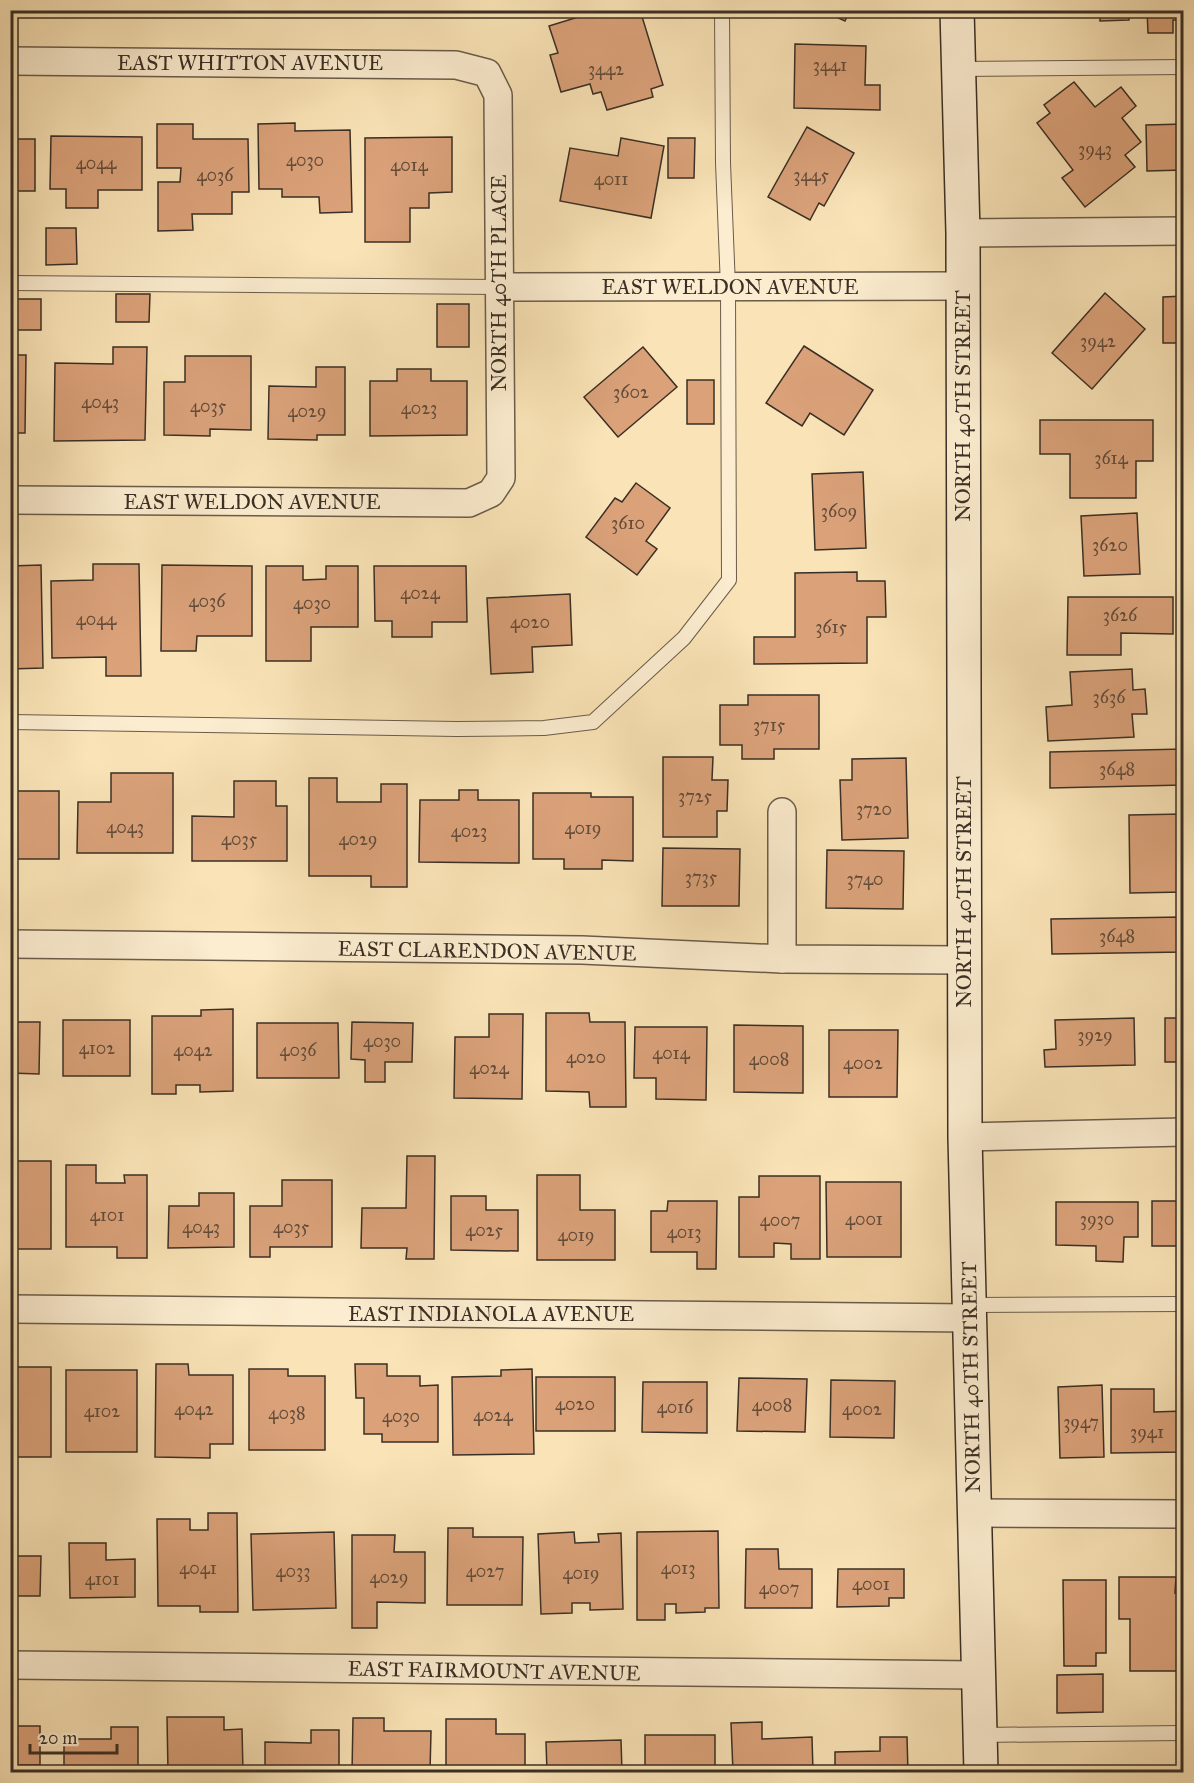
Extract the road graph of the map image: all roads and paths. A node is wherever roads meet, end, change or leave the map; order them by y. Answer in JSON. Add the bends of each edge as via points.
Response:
{"nodes":[{"id":1,"x":722,"y":10,"type":"edge"},
{"id":2,"x":957,"y":10,"type":"edge"},
{"id":3,"x":10,"y":61,"type":"edge"},
{"id":4,"x":1184,"y":67,"type":"edge"},
{"id":5,"x":958,"y":69,"type":"junction"},
{"id":6,"x":488,"y":73,"type":"joint"},
{"id":7,"x":1184,"y":231,"type":"edge"},
{"id":8,"x":963,"y":233,"type":"junction"},
{"id":9,"x":10,"y":283,"type":"edge"},
{"id":10,"x":963,"y":286,"type":"junction"},
{"id":11,"x":498,"y":287,"type":"junction"},
{"id":12,"x":728,"y":287,"type":"junction"},
{"id":13,"x":491,"y":493,"type":"joint"},
{"id":14,"x":10,"y":500,"type":"edge"},
{"id":15,"x":10,"y":722,"type":"edge"},
{"id":16,"x":782,"y":812,"type":"dead end"},
{"id":17,"x":10,"y":944,"type":"edge"},
{"id":18,"x":782,"y":959,"type":"junction"},
{"id":19,"x":964,"y":960,"type":"junction"},
{"id":20,"x":1184,"y":1132,"type":"edge"},
{"id":21,"x":965,"y":1137,"type":"junction"},
{"id":22,"x":1184,"y":1304,"type":"edge"},
{"id":23,"x":10,"y":1309,"type":"edge"},
{"id":24,"x":971,"y":1311,"type":"junction"},
{"id":25,"x":974,"y":1513,"type":"junction"},
{"id":26,"x":1184,"y":1514,"type":"edge"},
{"id":27,"x":10,"y":1665,"type":"edge"},
{"id":28,"x":977,"y":1675,"type":"junction"},
{"id":29,"x":1184,"y":1733,"type":"edge"},
{"id":30,"x":979,"y":1735,"type":"junction"},
{"id":31,"x":981,"y":1773,"type":"edge"}],
"edges":[{"from":1,"to":12,"type":"lane"},
{"from":2,"to":5,"type":"main road","name":"NORTH 40TH STREET"},
{"from":3,"to":6,"type":"street","name":"EAST WHITTON AVENUE","via":[[456,64]]},
{"from":4,"to":5,"type":"lane"},
{"from":5,"to":8,"type":"main road","name":"NORTH 40TH STREET"},
{"from":6,"to":11,"type":"street","name":"NORTH 40TH PLACE","via":[[498,95]]},
{"from":7,"to":8,"type":"street"},
{"from":8,"to":10,"type":"main road","name":"NORTH 40TH STREET"},
{"from":9,"to":11,"type":"lane"},
{"from":10,"to":12,"type":"street","name":"EAST WELDON AVENUE"},
{"from":10,"to":19,"type":"main road","name":"NORTH 40TH STREET"},
{"from":11,"to":12,"type":"street","name":"EAST WELDON AVENUE"},
{"from":11,"to":13,"type":"street","name":"NORTH 40TH PLACE","via":[[501,478]]},
{"from":12,"to":15,"type":"lane","via":[[729,580],[684,638],[593,722],[544,728],[457,729]]},
{"from":13,"to":14,"type":"street","name":"EAST WELDON AVENUE","via":[[468,503]]},
{"from":16,"to":18,"type":"street"},
{"from":17,"to":18,"type":"street","name":"EAST CLARENDON AVENUE","via":[[582,950]]},
{"from":18,"to":19,"type":"street","name":"EAST CLARENDON AVENUE"},
{"from":19,"to":21,"type":"main road","name":"NORTH 40TH STREET"},
{"from":20,"to":21,"type":"street"},
{"from":21,"to":24,"type":"main road","name":"NORTH 40TH STREET"},
{"from":22,"to":24,"type":"lane"},
{"from":23,"to":24,"type":"street","name":"EAST INDIANOLA AVENUE"},
{"from":24,"to":25,"type":"main road","name":"NORTH 40TH STREET"},
{"from":25,"to":26,"type":"street"},
{"from":25,"to":28,"type":"main road","name":"NORTH 40TH STREET"},
{"from":27,"to":28,"type":"street","name":"EAST FAIRMOUNT AVENUE"},
{"from":28,"to":30,"type":"main road","name":"NORTH 40TH STREET"},
{"from":29,"to":30,"type":"lane"},
{"from":30,"to":31,"type":"main road","name":"NORTH 40TH STREET"}]}
